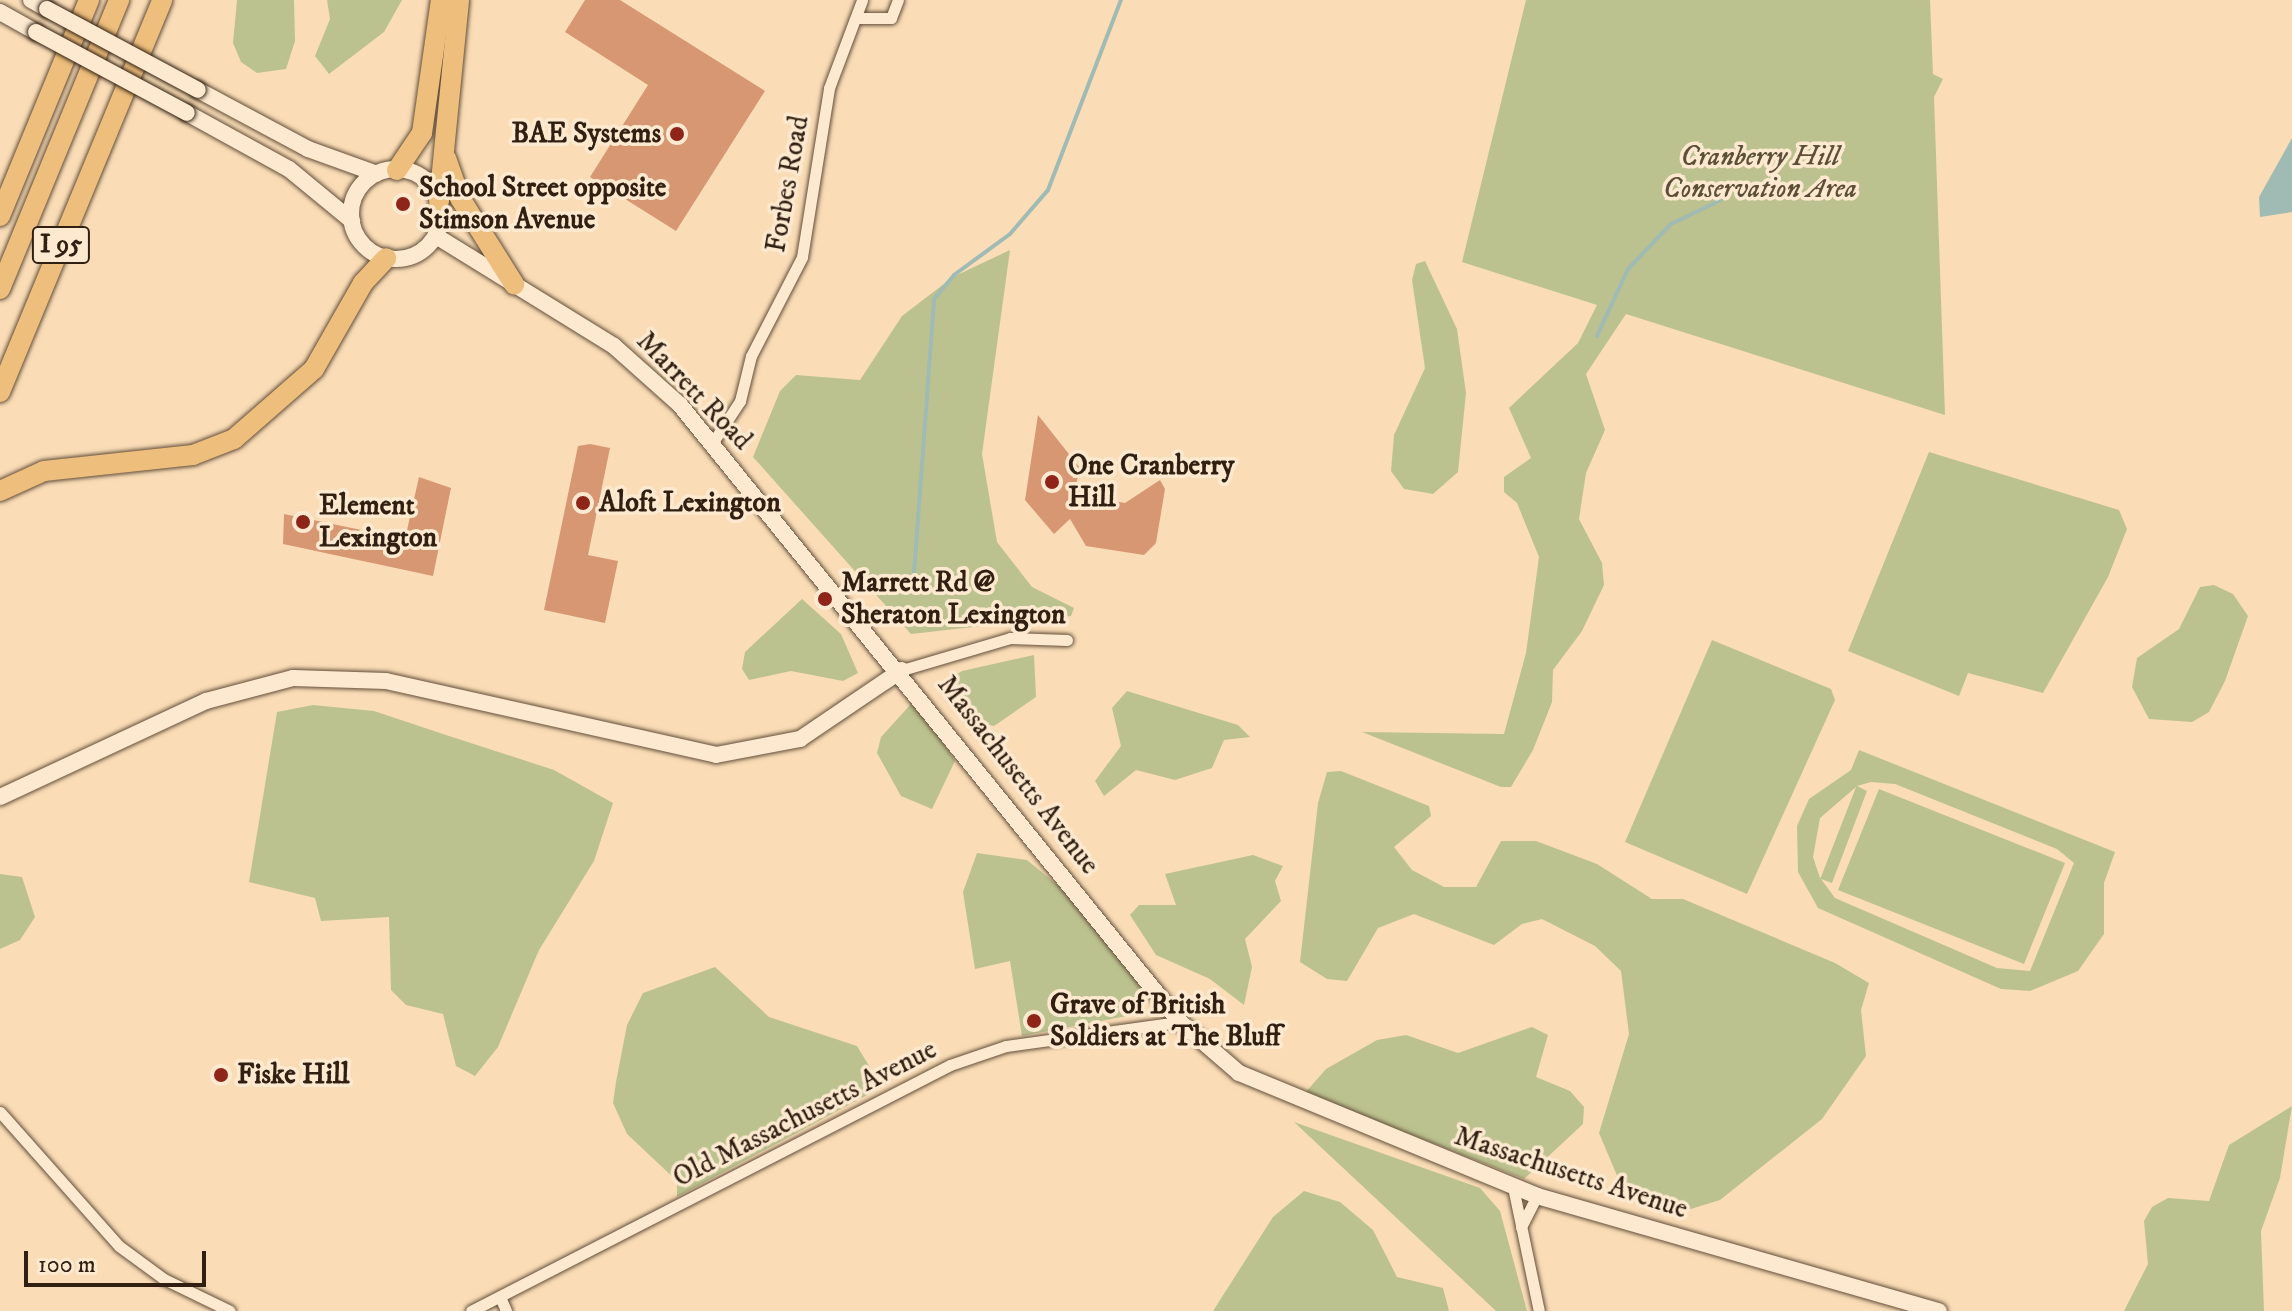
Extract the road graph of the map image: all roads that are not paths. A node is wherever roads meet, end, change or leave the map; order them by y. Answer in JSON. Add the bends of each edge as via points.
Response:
{"nodes":[{"id":1,"x":31,"y":0,"type":"edge"},
{"id":2,"x":89,"y":0,"type":"edge"},
{"id":3,"x":119,"y":0,"type":"edge"},
{"id":4,"x":162,"y":0,"type":"edge"},
{"id":5,"x":441,"y":0,"type":"edge"},
{"id":6,"x":459,"y":0,"type":"edge"},
{"id":7,"x":862,"y":0,"type":"edge"},
{"id":8,"x":898,"y":0,"type":"edge"},
{"id":9,"x":0,"y":12,"type":"edge"},
{"id":10,"x":858,"y":18,"type":"junction"},
{"id":11,"x":441,"y":126,"type":"junction"},
{"id":12,"x":34,"y":134,"type":"junction"},
{"id":13,"x":0,"y":172,"type":"edge"},
{"id":14,"x":387,"y":172,"type":"junction"},
{"id":15,"x":439,"y":201,"type":"junction"},
{"id":16,"x":0,"y":216,"type":"edge"},
{"id":17,"x":352,"y":221,"type":"junction"},
{"id":18,"x":436,"y":236,"type":"junction"},
{"id":19,"x":386,"y":258,"type":"junction"},
{"id":20,"x":514,"y":284,"type":"junction"},
{"id":21,"x":0,"y":289,"type":"edge"},
{"id":22,"x":0,"y":392,"type":"edge"},
{"id":23,"x":713,"y":442,"type":"junction"},
{"id":24,"x":0,"y":491,"type":"edge"},
{"id":25,"x":1067,"y":640,"type":"dead end"},
{"id":26,"x":902,"y":670,"type":"junction"},
{"id":27,"x":0,"y":797,"type":"edge"},
{"id":28,"x":1180,"y":1022,"type":"junction"},
{"id":29,"x":0,"y":1112,"type":"edge"},
{"id":30,"x":1513,"y":1187,"type":"junction"},
{"id":31,"x":1537,"y":1196,"type":"junction"},
{"id":32,"x":1521,"y":1227,"type":"junction"},
{"id":33,"x":501,"y":1299,"type":"junction"},
{"id":34,"x":230,"y":1311,"type":"edge"},
{"id":35,"x":471,"y":1311,"type":"edge"},
{"id":36,"x":506,"y":1311,"type":"edge"},
{"id":37,"x":1539,"y":1311,"type":"edge"},
{"id":38,"x":1939,"y":1311,"type":"edge"}],
"edges":[{"from":1,"to":14,"type":"main road","bridge":true,"via":[[308,149]]},
{"from":2,"to":12,"type":"highway"},
{"from":3,"to":21,"type":"highway","number":"I 95"},
{"from":4,"to":22,"type":"highway","number":"I 95"},
{"from":5,"to":14,"type":"highway","via":[[422,133]]},
{"from":6,"to":11,"type":"highway"},
{"from":7,"to":10,"type":"street","name":"Forbes Road"},
{"from":8,"to":10,"type":"street","via":[[891,18]]},
{"from":9,"to":17,"type":"main road","bridge":true,"via":[[289,169]]},
{"from":10,"to":23,"type":"street","name":"Forbes Road","via":[[846,30],[829,88],[802,257],[751,356],[740,401]]},
{"from":11,"to":15,"type":"highway"},
{"from":11,"to":20,"type":"highway","via":[[456,188]]},
{"from":12,"to":13,"type":"highway"},
{"from":12,"to":16,"type":"highway"},
{"from":14,"to":15,"type":"main road","via":[[425,180]]},
{"from":14,"to":17,"type":"main road","via":[[357,194]]},
{"from":15,"to":18,"type":"main road"},
{"from":17,"to":19,"type":"main road","via":[[364,246]]},
{"from":18,"to":19,"type":"main road","via":[[418,253]]},
{"from":18,"to":20,"type":"main road","name":"Marrett Road"},
{"from":19,"to":24,"type":"highway","via":[[363,283],[314,369],[240,435],[193,455],[44,471]]},
{"from":20,"to":23,"type":"main road","name":"Marrett Road","via":[[614,346]]},
{"from":23,"to":26,"type":"main road","name":"Marrett Road"},
{"from":25,"to":26,"type":"street","via":[[1010,638]]},
{"from":26,"to":27,"type":"main road","name":"Massachusetts Avenue","via":[[800,739],[716,755],[386,681],[293,678],[206,701]]},
{"from":26,"to":28,"type":"main road","name":"Massachusetts Avenue"},
{"from":28,"to":30,"type":"main road","name":"Massachusetts Avenue","via":[[1239,1073],[1279,1095]]},
{"from":28,"to":33,"type":"street","name":"Old Massachusetts Avenue","via":[[1028,1042],[950,1065]]},
{"from":29,"to":34,"type":"street","via":[[119,1246],[164,1279]]},
{"from":30,"to":31,"type":"main road","name":"Massachusetts Avenue"},
{"from":30,"to":32,"type":"street"},
{"from":31,"to":32,"type":"street"},
{"from":31,"to":38,"type":"main road","name":"Massachusetts Avenue"},
{"from":32,"to":37,"type":"street"},
{"from":33,"to":35,"type":"street","name":"Old Massachusetts Avenue"},
{"from":33,"to":36,"type":"street"}]}
